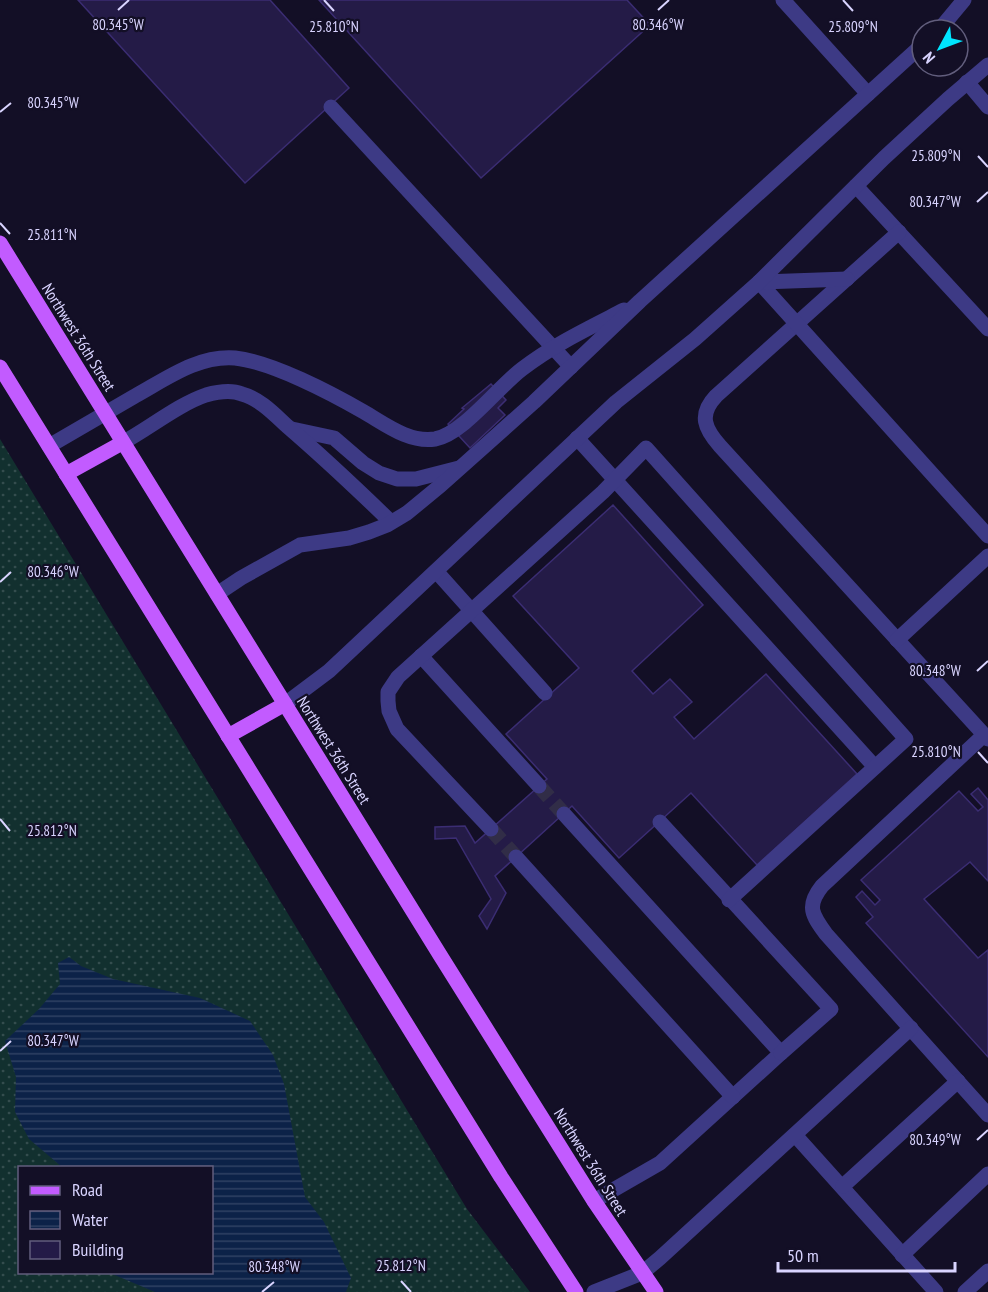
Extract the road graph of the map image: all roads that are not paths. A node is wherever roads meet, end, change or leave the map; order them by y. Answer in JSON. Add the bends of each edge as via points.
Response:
{"nodes":[{"id":1,"x":783,"y":0,"type":"edge"},
{"id":2,"x":964,"y":0,"type":"edge"},
{"id":3,"x":949,"y":18,"type":"edge"},
{"id":4,"x":910,"y":56,"type":"edge"},
{"id":5,"x":988,"y":65,"type":"edge"},
{"id":6,"x":967,"y":82,"type":"junction"},
{"id":7,"x":868,"y":94,"type":"junction"},
{"id":8,"x":988,"y":106,"type":"edge"},
{"id":9,"x":331,"y":107,"type":"dead end"},
{"id":10,"x":856,"y":186,"type":"junction"},
{"id":11,"x":899,"y":232,"type":"junction"},
{"id":12,"x":0,"y":243,"type":"edge"},
{"id":13,"x":847,"y":279,"type":"junction"},
{"id":14,"x":759,"y":282,"type":"junction"},
{"id":15,"x":640,"y":301,"type":"junction"},
{"id":16,"x":796,"y":324,"type":"junction"},
{"id":17,"x":988,"y":329,"type":"edge"},
{"id":18,"x":553,"y":347,"type":"junction"},
{"id":19,"x":0,"y":367,"type":"edge"},
{"id":20,"x":571,"y":367,"type":"junction"},
{"id":21,"x":105,"y":414,"type":"junction"},
{"id":22,"x":291,"y":429,"type":"junction"},
{"id":23,"x":577,"y":438,"type":"junction"},
{"id":24,"x":122,"y":442,"type":"junction"},
{"id":25,"x":49,"y":446,"type":"junction"},
{"id":26,"x":459,"y":468,"type":"junction"},
{"id":27,"x":66,"y":474,"type":"junction"},
{"id":28,"x":614,"y":479,"type":"junction"},
{"id":29,"x":391,"y":522,"type":"junction"},
{"id":30,"x":988,"y":536,"type":"edge"},
{"id":31,"x":988,"y":556,"type":"edge"},
{"id":32,"x":436,"y":571,"type":"junction"},
{"id":33,"x":217,"y":594,"type":"junction"},
{"id":34,"x":472,"y":611,"type":"junction"},
{"id":35,"x":897,"y":639,"type":"junction"},
{"id":36,"x":421,"y":656,"type":"junction"},
{"id":37,"x":545,"y":693,"type":"dead end"},
{"id":38,"x":285,"y":704,"type":"junction"},
{"id":39,"x":228,"y":736,"type":"junction"},
{"id":40,"x":986,"y":737,"type":"edge"},
{"id":41,"x":875,"y":767,"type":"junction"},
{"id":42,"x":539,"y":786,"type":"tunnel mouth"},
{"id":43,"x":564,"y":814,"type":"tunnel mouth"},
{"id":44,"x":660,"y":822,"type":"dead end"},
{"id":45,"x":491,"y":829,"type":"tunnel mouth"},
{"id":46,"x":516,"y":857,"type":"tunnel mouth"},
{"id":47,"x":729,"y":900,"type":"junction"},
{"id":48,"x":911,"y":1028,"type":"junction"},
{"id":49,"x":781,"y":1053,"type":"junction"},
{"id":50,"x":958,"y":1081,"type":"junction"},
{"id":51,"x":733,"y":1097,"type":"junction"},
{"id":52,"x":988,"y":1115,"type":"edge"},
{"id":53,"x":795,"y":1135,"type":"junction"},
{"id":54,"x":988,"y":1174,"type":"edge"},
{"id":55,"x":843,"y":1186,"type":"junction"},
{"id":56,"x":594,"y":1201,"type":"junction"},
{"id":57,"x":902,"y":1255,"type":"junction"},
{"id":58,"x":988,"y":1271,"type":"edge"},
{"id":59,"x":642,"y":1273,"type":"junction"},
{"id":60,"x":576,"y":1292,"type":"edge"},
{"id":61,"x":594,"y":1292,"type":"edge"},
{"id":62,"x":629,"y":1292,"type":"edge"},
{"id":63,"x":656,"y":1292,"type":"edge"},
{"id":64,"x":936,"y":1292,"type":"edge"},
{"id":65,"x":965,"y":1292,"type":"edge"}],
"edges":[{"from":1,"to":7,"type":"street"},
{"from":2,"to":3,"type":"street"},
{"from":4,"to":7,"type":"street"},
{"from":5,"to":6,"type":"street"},
{"from":6,"to":8,"type":"street"},
{"from":6,"to":10,"type":"street"},
{"from":7,"to":15,"type":"street"},
{"from":9,"to":18,"type":"street"},
{"from":10,"to":11,"type":"street"},
{"from":10,"to":14,"type":"street"},
{"from":11,"to":13,"type":"street"},
{"from":11,"to":17,"type":"street"},
{"from":12,"to":21,"type":"main road","name":"Northwest 36th Street"},
{"from":13,"to":14,"type":"street"},
{"from":13,"to":16,"type":"street"},
{"from":14,"to":16,"type":"street"},
{"from":14,"to":23,"type":"street"},
{"from":15,"to":18,"type":"street"},
{"from":15,"to":20,"type":"street"},
{"from":16,"to":30,"type":"street"},
{"from":16,"to":35,"type":"street","via":[[709,404],[705,415],[708,430]]},
{"from":18,"to":20,"type":"street"},
{"from":18,"to":21,"type":"street","via":[[522,369],[454,430],[436,439],[410,437],[280,371],[233,358],[190,366]]},
{"from":19,"to":25,"type":"main road"},
{"from":20,"to":26,"type":"street"},
{"from":21,"to":24,"type":"main road","name":"Northwest 36th Street"},
{"from":21,"to":25,"type":"street"},
{"from":22,"to":24,"type":"street","via":[[257,400],[242,393],[224,392],[192,401]]},
{"from":22,"to":26,"type":"street","via":[[334,438],[363,463],[397,479],[416,479]]},
{"from":22,"to":29,"type":"street"},
{"from":23,"to":28,"type":"street"},
{"from":23,"to":32,"type":"street"},
{"from":24,"to":27,"type":"main road"},
{"from":24,"to":33,"type":"main road","name":"Northwest 36th Street"},
{"from":25,"to":27,"type":"main road"},
{"from":26,"to":29,"type":"street"},
{"from":27,"to":39,"type":"main road"},
{"from":28,"to":34,"type":"street"},
{"from":28,"to":41,"type":"street"},
{"from":28,"to":41,"type":"street","via":[[646,448],[906,739]]},
{"from":29,"to":33,"type":"street","via":[[349,538],[300,545]]},
{"from":31,"to":35,"type":"street"},
{"from":32,"to":34,"type":"street"},
{"from":32,"to":38,"type":"street","via":[[329,671]]},
{"from":33,"to":38,"type":"main road","name":"Northwest 36th Street"},
{"from":34,"to":36,"type":"street"},
{"from":34,"to":37,"type":"street"},
{"from":35,"to":40,"type":"street"},
{"from":36,"to":42,"type":"street"},
{"from":36,"to":45,"type":"street","via":[[398,676],[388,692],[393,722]]},
{"from":38,"to":39,"type":"main road"},
{"from":38,"to":56,"type":"main road","name":"Northwest 36th Street"},
{"from":39,"to":60,"type":"main road","via":[[501,1178]]},
{"from":40,"to":48,"type":"street","via":[[830,878],[812,900],[813,912],[826,934]]},
{"from":41,"to":47,"type":"street"},
{"from":43,"to":49,"type":"street"},
{"from":44,"to":47,"type":"street"},
{"from":46,"to":51,"type":"street"},
{"from":47,"to":49,"type":"street","via":[[831,1010]]},
{"from":48,"to":50,"type":"street"},
{"from":48,"to":53,"type":"street"},
{"from":49,"to":51,"type":"street"},
{"from":50,"to":52,"type":"street"},
{"from":50,"to":55,"type":"street"},
{"from":51,"to":56,"type":"street","via":[[660,1163]]},
{"from":53,"to":55,"type":"street"},
{"from":53,"to":59,"type":"street"},
{"from":54,"to":57,"type":"street"},
{"from":55,"to":57,"type":"street"},
{"from":56,"to":59,"type":"main road","name":"Northwest 36th Street"},
{"from":57,"to":64,"type":"street"},
{"from":58,"to":65,"type":"street"},
{"from":59,"to":61,"type":"street"},
{"from":59,"to":62,"type":"street"},
{"from":59,"to":63,"type":"main road","name":"Northwest 36th Street"}]}
